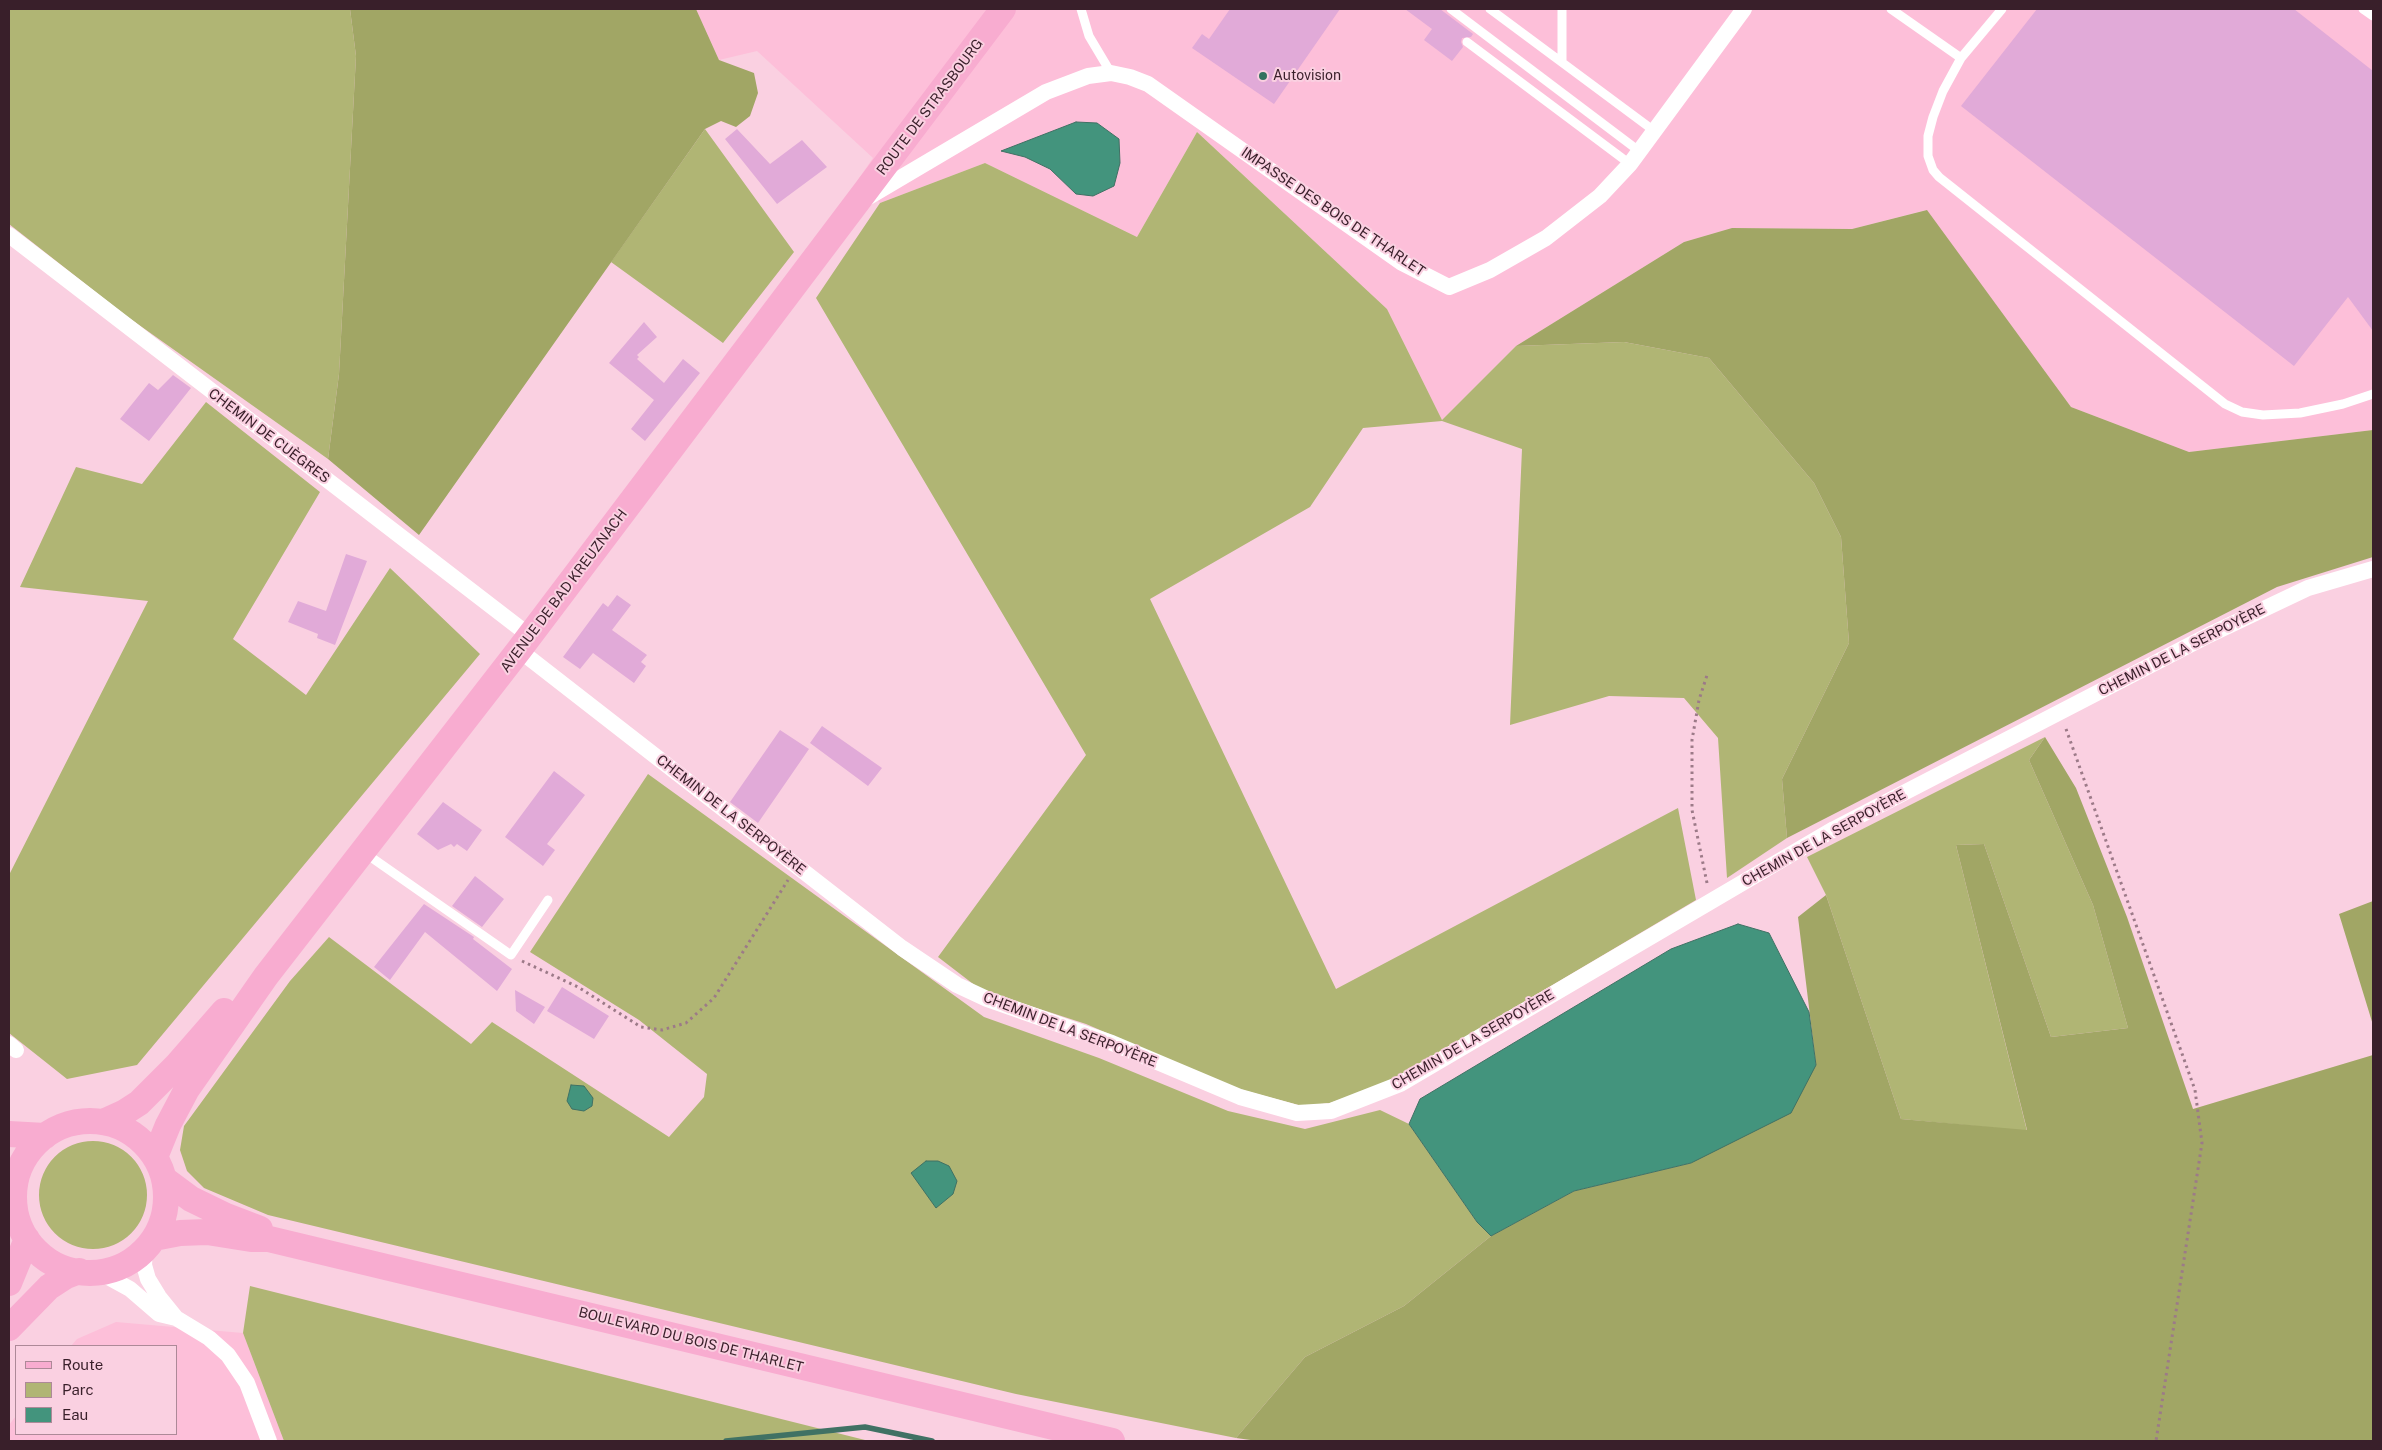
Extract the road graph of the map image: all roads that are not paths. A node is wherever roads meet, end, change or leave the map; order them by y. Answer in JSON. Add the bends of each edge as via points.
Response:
{"nodes":[{"id":1,"x":1003,"y":9,"type":"edge"},
{"id":2,"x":1081,"y":9,"type":"edge"},
{"id":3,"x":1451,"y":9,"type":"edge"},
{"id":4,"x":1490,"y":9,"type":"edge"},
{"id":5,"x":1562,"y":9,"type":"edge"},
{"id":6,"x":1744,"y":9,"type":"edge"},
{"id":7,"x":1891,"y":9,"type":"edge"},
{"id":8,"x":2002,"y":9,"type":"edge"},
{"id":9,"x":2364,"y":9,"type":"edge"},
{"id":10,"x":2373,"y":16,"type":"edge"},
{"id":11,"x":1467,"y":42,"type":"dead end"},
{"id":12,"x":1961,"y":58,"type":"junction"},
{"id":13,"x":1562,"y":62,"type":"junction"},
{"id":14,"x":1111,"y":74,"type":"junction"},
{"id":15,"x":1654,"y":130,"type":"junction"},
{"id":16,"x":1634,"y":157,"type":"junction"},
{"id":17,"x":857,"y":204,"type":"junction"},
{"id":18,"x":9,"y":235,"type":"edge"},
{"id":19,"x":2373,"y":394,"type":"edge"},
{"id":20,"x":2373,"y":568,"type":"edge"},
{"id":21,"x":525,"y":643,"type":"junction"},
{"id":22,"x":363,"y":852,"type":"junction"},
{"id":23,"x":548,"y":900,"type":"dead end"},
{"id":24,"x":266,"y":976,"type":"junction"},
{"id":25,"x":103,"y":1122,"type":"junction"},
{"id":26,"x":9,"y":1134,"type":"edge"},
{"id":27,"x":45,"y":1136,"type":"junction"},
{"id":28,"x":159,"y":1168,"type":"junction"},
{"id":29,"x":12,"y":1187,"type":"edge"},
{"id":30,"x":27,"y":1239,"type":"junction"},
{"id":31,"x":269,"y":1239,"type":"junction"},
{"id":32,"x":149,"y":1243,"type":"junction"},
{"id":33,"x":89,"y":1272,"type":"junction"},
{"id":34,"x":9,"y":1283,"type":"edge"},
{"id":35,"x":176,"y":1318,"type":"junction"},
{"id":36,"x":9,"y":1328,"type":"edge"},
{"id":37,"x":269,"y":1441,"type":"edge"},
{"id":38,"x":1112,"y":1441,"type":"edge"}],
"edges":[{"from":1,"to":17,"type":"main road","name":"ROUTE DE STRASBOURG"},
{"from":2,"to":14,"type":"lane","via":[[1089,36]]},
{"from":3,"to":16,"type":"lane"},
{"from":4,"to":13,"type":"lane"},
{"from":5,"to":13,"type":"lane"},
{"from":6,"to":15,"type":"street","name":"IMPASSE DES BOIS DE THARLET"},
{"from":7,"to":12,"type":"lane"},
{"from":8,"to":12,"type":"lane"},
{"from":9,"to":10,"type":"lane"},
{"from":11,"to":16,"type":"lane"},
{"from":12,"to":19,"type":"lane","via":[[1943,91],[1928,136],[1928,156],[1939,177],[2225,404],[2242,412],[2263,415],[2300,413]]},
{"from":13,"to":15,"type":"lane"},
{"from":14,"to":16,"type":"street","name":"IMPASSE DES BOIS DE THARLET","via":[[1148,84],[1402,263],[1450,287],[1490,270],[1546,238],[1600,196]]},
{"from":14,"to":17,"type":"street","name":"IMPASSE DES BOIS DE THARLET","via":[[1088,76],[1046,92]]},
{"from":15,"to":16,"type":"street","name":"IMPASSE DES BOIS DE THARLET"},
{"from":17,"to":21,"type":"main road","name":"AVENUE DE BAD KREUZNACH"},
{"from":18,"to":21,"type":"street","name":"CHEMIN DE CUÈGRES"},
{"from":20,"to":21,"type":"street","name":"CHEMIN DE LA SERPOYÈRE","via":[[2308,588],[2208,635],[1834,829],[1400,1084],[1331,1111],[1297,1113],[1240,1097],[1112,1043],[956,985],[902,948],[797,866]]},
{"from":21,"to":22,"type":"main road","name":"AVENUE DE BAD KREUZNACH"},
{"from":22,"to":23,"type":"lane","via":[[511,955]]},
{"from":22,"to":24,"type":"main road","name":"AVENUE DE BAD KREUZNACH"},
{"from":24,"to":25,"type":"main road","name":"AVENUE DE BAD KREUZNACH","via":[[223,1012],[139,1103]]},
{"from":24,"to":28,"type":"main road","name":"AVENUE DE BAD KREUZNACH","via":[[187,1089],[168,1125]]},
{"from":25,"to":27,"type":"main road","via":[[69,1124]]},
{"from":25,"to":28,"type":"main road","via":[[124,1128],[142,1141]]},
{"from":26,"to":27,"type":"main road"},
{"from":27,"to":29,"type":"main road","via":[[30,1150]]},
{"from":28,"to":31,"type":"main road","name":"BOULEVARD DU BOIS DE THARLET","via":[[191,1199],[262,1230]]},
{"from":28,"to":32,"type":"main road","via":[[166,1199],[164,1214]]},
{"from":29,"to":30,"type":"main road","via":[[18,1220]]},
{"from":30,"to":33,"type":"main road","via":[[59,1266]]},
{"from":30,"to":34,"type":"main road"},
{"from":31,"to":32,"type":"main road","name":"BOULEVARD DU BOIS DE THARLET","via":[[207,1232],[180,1233]]},
{"from":31,"to":38,"type":"main road","name":"BOULEVARD DU BOIS DE THARLET"},
{"from":32,"to":33,"type":"main road","via":[[127,1263]]},
{"from":32,"to":35,"type":"street","via":[[144,1265],[148,1280]]},
{"from":33,"to":35,"type":"street","via":[[130,1289],[159,1314]]},
{"from":33,"to":36,"type":"main road","via":[[66,1276],[49,1287]]},
{"from":35,"to":37,"type":"street","via":[[209,1338],[228,1355],[247,1384]]}]}
